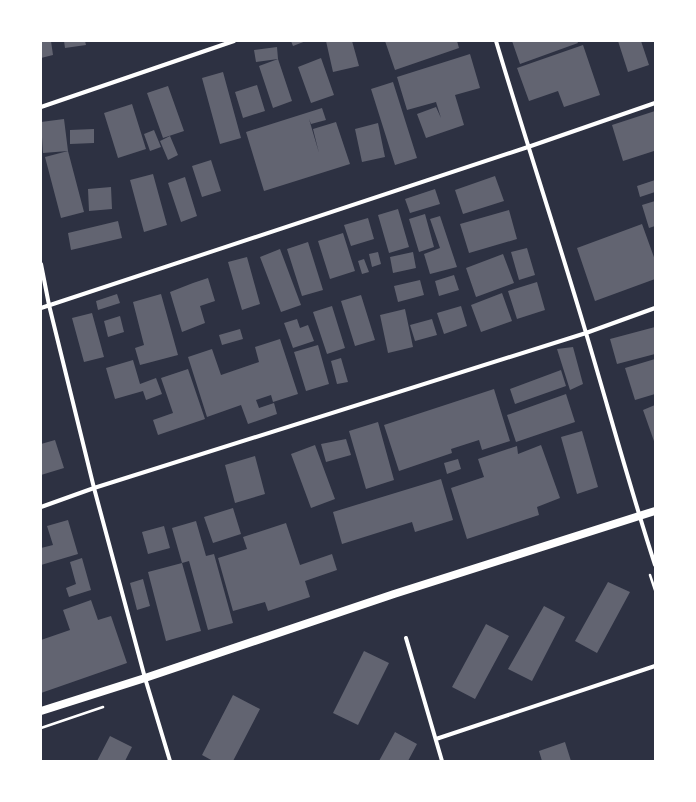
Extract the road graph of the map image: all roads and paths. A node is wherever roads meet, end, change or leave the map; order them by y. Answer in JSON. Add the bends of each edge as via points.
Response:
{"nodes":[{"id":1,"x":234,"y":41,"type":"edge"},
{"id":2,"x":496,"y":41,"type":"edge"},
{"id":3,"x":655,"y":103,"type":"edge"},
{"id":4,"x":41,"y":107,"type":"edge"},
{"id":5,"x":528,"y":147,"type":"junction"},
{"id":6,"x":41,"y":264,"type":"edge"},
{"id":7,"x":49,"y":305,"type":"junction"},
{"id":8,"x":41,"y":308,"type":"edge"},
{"id":9,"x":655,"y":308,"type":"edge"},
{"id":10,"x":586,"y":333,"type":"junction"},
{"id":11,"x":94,"y":488,"type":"junction"},
{"id":12,"x":41,"y":507,"type":"edge"},
{"id":13,"x":655,"y":511,"type":"edge"},
{"id":14,"x":639,"y":516,"type":"junction"},
{"id":15,"x":655,"y":565,"type":"edge"},
{"id":16,"x":406,"y":638,"type":"dead end"},
{"id":17,"x":655,"y":666,"type":"edge"},
{"id":18,"x":145,"y":678,"type":"junction"},
{"id":19,"x":41,"y":711,"type":"edge"},
{"id":20,"x":436,"y":739,"type":"junction"},
{"id":21,"x":170,"y":761,"type":"edge"},
{"id":22,"x":442,"y":761,"type":"edge"}],
"edges":[{"from":1,"to":4,"type":"street"},
{"from":2,"to":5,"type":"street"},
{"from":3,"to":5,"type":"street"},
{"from":5,"to":7,"type":"street"},
{"from":5,"to":10,"type":"street"},
{"from":6,"to":7,"type":"street"},
{"from":7,"to":8,"type":"street"},
{"from":7,"to":11,"type":"street"},
{"from":9,"to":10,"type":"street"},
{"from":10,"to":11,"type":"street"},
{"from":10,"to":14,"type":"street"},
{"from":11,"to":12,"type":"street"},
{"from":11,"to":18,"type":"street"},
{"from":13,"to":14,"type":"main road"},
{"from":14,"to":15,"type":"street"},
{"from":14,"to":18,"type":"main road","via":[[394,594]]},
{"from":16,"to":20,"type":"street"},
{"from":17,"to":20,"type":"street"},
{"from":18,"to":19,"type":"main road"},
{"from":18,"to":21,"type":"street"},
{"from":20,"to":22,"type":"street"}]}
